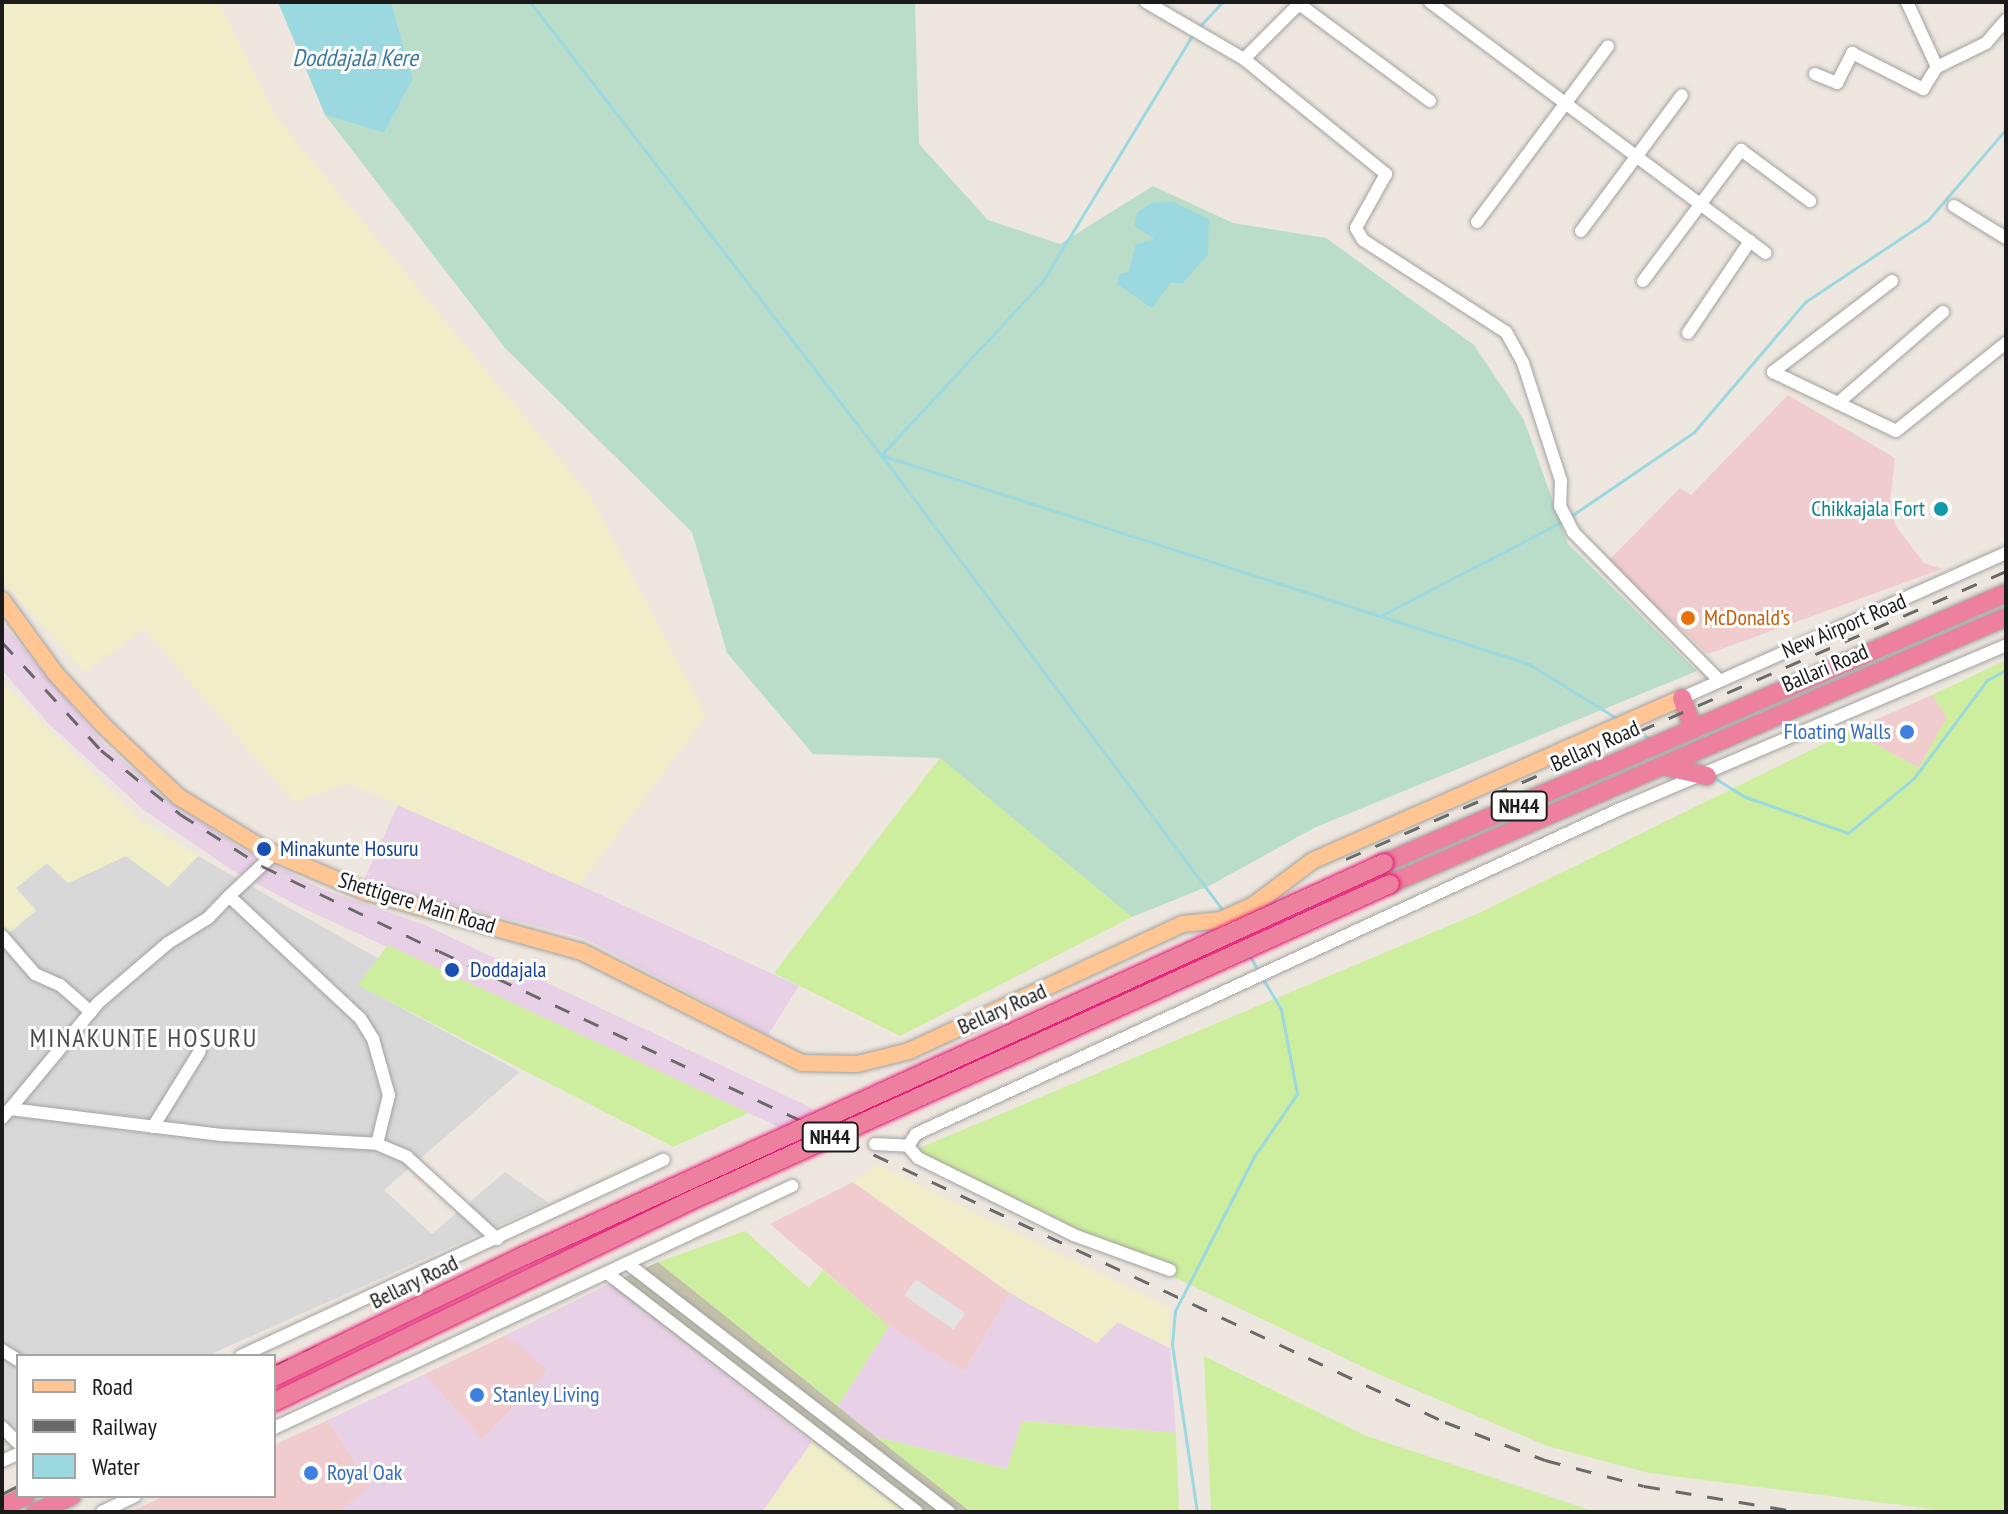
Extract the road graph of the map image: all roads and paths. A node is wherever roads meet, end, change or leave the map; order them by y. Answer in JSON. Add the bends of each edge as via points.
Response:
{"nodes":[{"id":1,"x":1146,"y":2,"type":"edge"},
{"id":2,"x":1430,"y":2,"type":"edge"},
{"id":3,"x":1907,"y":2,"type":"edge"},
{"id":4,"x":1300,"y":3,"type":"edge"},
{"id":5,"x":1165,"y":7,"type":"edge"},
{"id":6,"x":2006,"y":20,"type":"edge"},
{"id":7,"x":1608,"y":46,"type":"dead end"},
{"id":8,"x":1244,"y":59,"type":"junction"},
{"id":9,"x":1937,"y":67,"type":"junction"},
{"id":10,"x":1815,"y":74,"type":"dead end"},
{"id":11,"x":1682,"y":95,"type":"dead end"},
{"id":12,"x":1430,"y":101,"type":"dead end"},
{"id":13,"x":1564,"y":102,"type":"junction"},
{"id":14,"x":1636,"y":156,"type":"junction"},
{"id":15,"x":1810,"y":201,"type":"dead end"},
{"id":16,"x":1700,"y":203,"type":"junction"},
{"id":17,"x":1954,"y":206,"type":"dead end"},
{"id":18,"x":1477,"y":222,"type":"dead end"},
{"id":19,"x":1581,"y":231,"type":"dead end"},
{"id":20,"x":2006,"y":238,"type":"edge"},
{"id":21,"x":1750,"y":241,"type":"junction"},
{"id":22,"x":1766,"y":253,"type":"dead end"},
{"id":23,"x":1643,"y":281,"type":"dead end"},
{"id":24,"x":1892,"y":281,"type":"dead end"},
{"id":25,"x":1943,"y":312,"type":"dead end"},
{"id":26,"x":1688,"y":333,"type":"dead end"},
{"id":27,"x":2006,"y":343,"type":"edge"},
{"id":28,"x":1838,"y":403,"type":"junction"},
{"id":29,"x":2006,"y":553,"type":"edge"},
{"id":30,"x":2006,"y":593,"type":"edge"},
{"id":31,"x":2,"y":600,"type":"edge"},
{"id":32,"x":2006,"y":617,"type":"edge"},
{"id":33,"x":2006,"y":645,"type":"edge"},
{"id":34,"x":1719,"y":680,"type":"junction"},
{"id":35,"x":1682,"y":698,"type":"junction"},
{"id":36,"x":1758,"y":702,"type":"joint"},
{"id":37,"x":1693,"y":729,"type":"junction"},
{"id":38,"x":1675,"y":761,"type":"junction"},
{"id":39,"x":1710,"y":775,"type":"junction"},
{"id":40,"x":275,"y":853,"type":"junction"},
{"id":41,"x":229,"y":896,"type":"junction"},
{"id":42,"x":2,"y":936,"type":"edge"},
{"id":43,"x":91,"y":1012,"type":"junction"},
{"id":44,"x":200,"y":1051,"type":"dead end"},
{"id":45,"x":6,"y":1114,"type":"edge"},
{"id":46,"x":153,"y":1127,"type":"junction"},
{"id":47,"x":377,"y":1144,"type":"junction"},
{"id":48,"x":875,"y":1144,"type":"dead end"},
{"id":49,"x":908,"y":1146,"type":"junction"},
{"id":50,"x":664,"y":1160,"type":"dead end"},
{"id":51,"x":792,"y":1186,"type":"dead end"},
{"id":52,"x":497,"y":1239,"type":"junction"},
{"id":53,"x":627,"y":1263,"type":"junction"},
{"id":54,"x":1170,"y":1270,"type":"dead end"},
{"id":55,"x":607,"y":1273,"type":"junction"},
{"id":56,"x":245,"y":1354,"type":"edge"},
{"id":57,"x":276,"y":1376,"type":"edge"},
{"id":58,"x":276,"y":1401,"type":"edge"},
{"id":59,"x":276,"y":1427,"type":"edge"},
{"id":60,"x":22,"y":1498,"type":"edge"},
{"id":61,"x":68,"y":1498,"type":"edge"},
{"id":62,"x":131,"y":1498,"type":"edge"},
{"id":63,"x":2,"y":1507,"type":"edge"},
{"id":64,"x":40,"y":1511,"type":"edge"},
{"id":65,"x":102,"y":1512,"type":"edge"},
{"id":66,"x":917,"y":1512,"type":"edge"},
{"id":67,"x":949,"y":1512,"type":"edge"}],
"edges":[{"from":1,"to":5,"type":"street"},
{"from":2,"to":13,"type":"street"},
{"from":3,"to":9,"type":"street"},
{"from":4,"to":8,"type":"street"},
{"from":4,"to":12,"type":"street"},
{"from":5,"to":8,"type":"street"},
{"from":6,"to":9,"type":"street","via":[[1986,43]]},
{"from":7,"to":13,"type":"street"},
{"from":8,"to":34,"type":"street","via":[[1386,174],[1356,228],[1363,240],[1495,320],[1506,332],[1523,363],[1561,481],[1560,506],[1573,532]]},
{"from":9,"to":10,"type":"street","via":[[1920,91],[1852,53],[1837,83]]},
{"from":11,"to":14,"type":"street"},
{"from":13,"to":14,"type":"street"},
{"from":13,"to":18,"type":"street"},
{"from":14,"to":16,"type":"street"},
{"from":14,"to":19,"type":"street"},
{"from":15,"to":16,"type":"street","via":[[1741,150]]},
{"from":16,"to":21,"type":"street"},
{"from":16,"to":23,"type":"street"},
{"from":17,"to":20,"type":"street"},
{"from":21,"to":22,"type":"street"},
{"from":21,"to":26,"type":"street"},
{"from":24,"to":28,"type":"street","via":[[1773,372]]},
{"from":25,"to":28,"type":"street"},
{"from":27,"to":28,"type":"street","via":[[1896,431]]},
{"from":29,"to":34,"type":"street","name":"New Airport Road"},
{"from":30,"to":36,"type":"highway","name":"Ballari Road","number":"NH44"},
{"from":31,"to":40,"type":"main road","name":"Shettigere Main Road","via":[[55,673],[179,797]]},
{"from":32,"to":38,"type":"highway","name":"Ballari Road","number":"NH44"},
{"from":33,"to":39,"type":"street"},
{"from":34,"to":35,"type":"street","name":"New Airport Road"},
{"from":35,"to":37,"type":"highway"},
{"from":35,"to":40,"type":"main road","name":"Shettigere Main Road","via":[[1312,861],[1255,904],[1221,920],[1182,924],[909,1051],[857,1064],[802,1063],[582,952],[366,892]]},
{"from":36,"to":37,"type":"highway","name":"Bellary Road","number":"NH44"},
{"from":37,"to":57,"type":"highway","name":"Bellary Road","number":"NH44","bridge":true,"via":[[1384,863],[519,1258]]},
{"from":38,"to":39,"type":"highway"},
{"from":38,"to":58,"type":"highway","name":"Bellary Road","number":"NH44","bridge":true,"via":[[1390,884],[689,1202]]},
{"from":39,"to":49,"type":"street","via":[[1618,810],[916,1134]]},
{"from":40,"to":41,"type":"street"},
{"from":41,"to":43,"type":"street"},
{"from":41,"to":47,"type":"street","via":[[360,1018],[377,1051],[389,1095]]},
{"from":42,"to":43,"type":"street","via":[[35,974],[60,985]]},
{"from":43,"to":45,"type":"street"},
{"from":44,"to":46,"type":"street"},
{"from":45,"to":46,"type":"street"},
{"from":46,"to":47,"type":"street"},
{"from":47,"to":52,"type":"street","via":[[407,1157]]},
{"from":48,"to":49,"type":"street"},
{"from":49,"to":54,"type":"street","via":[[918,1158],[1074,1235]]},
{"from":50,"to":52,"type":"street"},
{"from":51,"to":53,"type":"street"},
{"from":52,"to":56,"type":"street"},
{"from":53,"to":55,"type":"street"},
{"from":53,"to":67,"type":"street"},
{"from":55,"to":59,"type":"street"},
{"from":55,"to":66,"type":"street"},
{"from":60,"to":63,"type":"highway"},
{"from":61,"to":64,"type":"highway"},
{"from":62,"to":65,"type":"street"}]}
